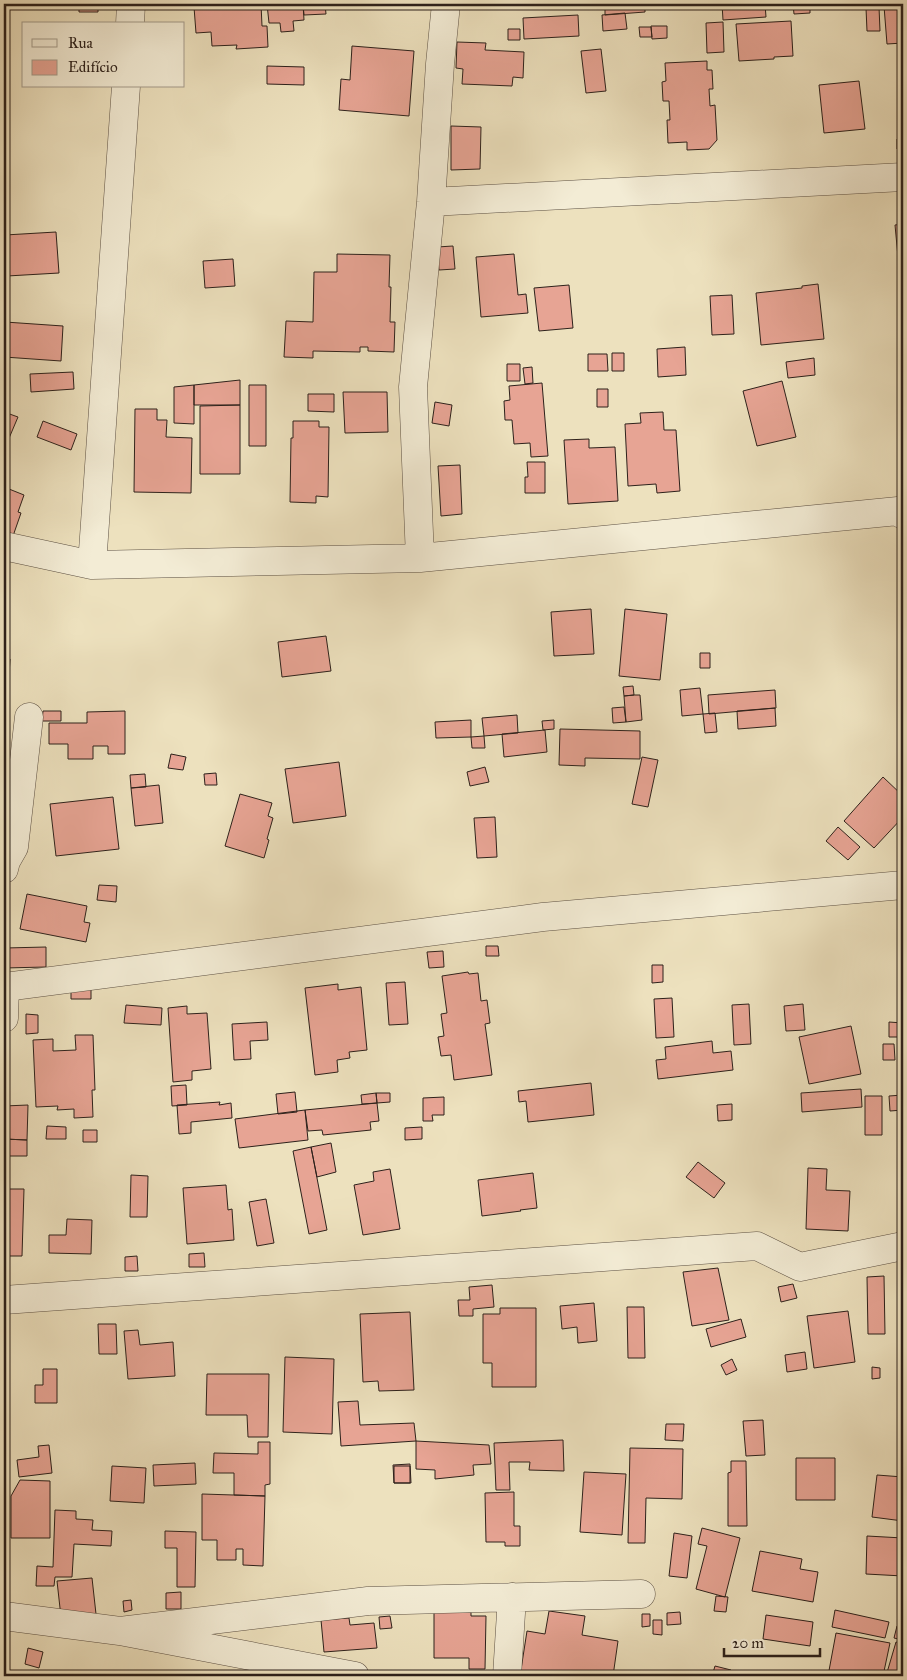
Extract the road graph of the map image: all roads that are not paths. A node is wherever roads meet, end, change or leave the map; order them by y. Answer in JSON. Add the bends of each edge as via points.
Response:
{"nodes":[{"id":1,"x":131,"y":4,"type":"edge"},
{"id":2,"x":446,"y":4,"type":"edge"},
{"id":3,"x":130,"y":22,"type":"edge"},
{"id":4,"x":126,"y":88,"type":"edge"},
{"id":5,"x":903,"y":177,"type":"edge"},
{"id":6,"x":431,"y":202,"type":"junction"},
{"id":7,"x":903,"y":515,"type":"edge"},
{"id":8,"x":4,"y":546,"type":"edge"},
{"id":9,"x":420,"y":558,"type":"junction"},
{"id":10,"x":92,"y":565,"type":"junction"},
{"id":11,"x":29,"y":717,"type":"dead end"},
{"id":12,"x":4,"y":869,"type":"edge"},
{"id":13,"x":903,"y":884,"type":"edge"},
{"id":14,"x":5,"y":986,"type":"edge"},
{"id":15,"x":4,"y":1018,"type":"edge"},
{"id":16,"x":903,"y":1246,"type":"edge"},
{"id":17,"x":4,"y":1300,"type":"edge"},
{"id":18,"x":641,"y":1594,"type":"dead end"},
{"id":19,"x":512,"y":1597,"type":"junction"},
{"id":20,"x":4,"y":1616,"type":"edge"},
{"id":21,"x":120,"y":1631,"type":"junction"},
{"id":22,"x":355,"y":1676,"type":"edge"},
{"id":23,"x":507,"y":1676,"type":"edge"}],
"edges":[{"from":1,"to":3,"type":"street"},
{"from":2,"to":6,"type":"street"},
{"from":4,"to":10,"type":"street"},
{"from":5,"to":6,"type":"street"},
{"from":6,"to":9,"type":"street","via":[[413,387]]},
{"from":7,"to":9,"type":"street","via":[[898,511]]},
{"from":8,"to":10,"type":"street"},
{"from":9,"to":10,"type":"street"},
{"from":11,"to":12,"type":"street","via":[[14,847]]},
{"from":13,"to":14,"type":"street","via":[[543,917]]},
{"from":14,"to":15,"type":"street"},
{"from":16,"to":17,"type":"street","via":[[800,1267],[757,1246]]},
{"from":18,"to":19,"type":"street"},
{"from":19,"to":21,"type":"street","via":[[368,1601]]},
{"from":19,"to":23,"type":"street"},
{"from":20,"to":21,"type":"street"},
{"from":21,"to":22,"type":"street"}]}
